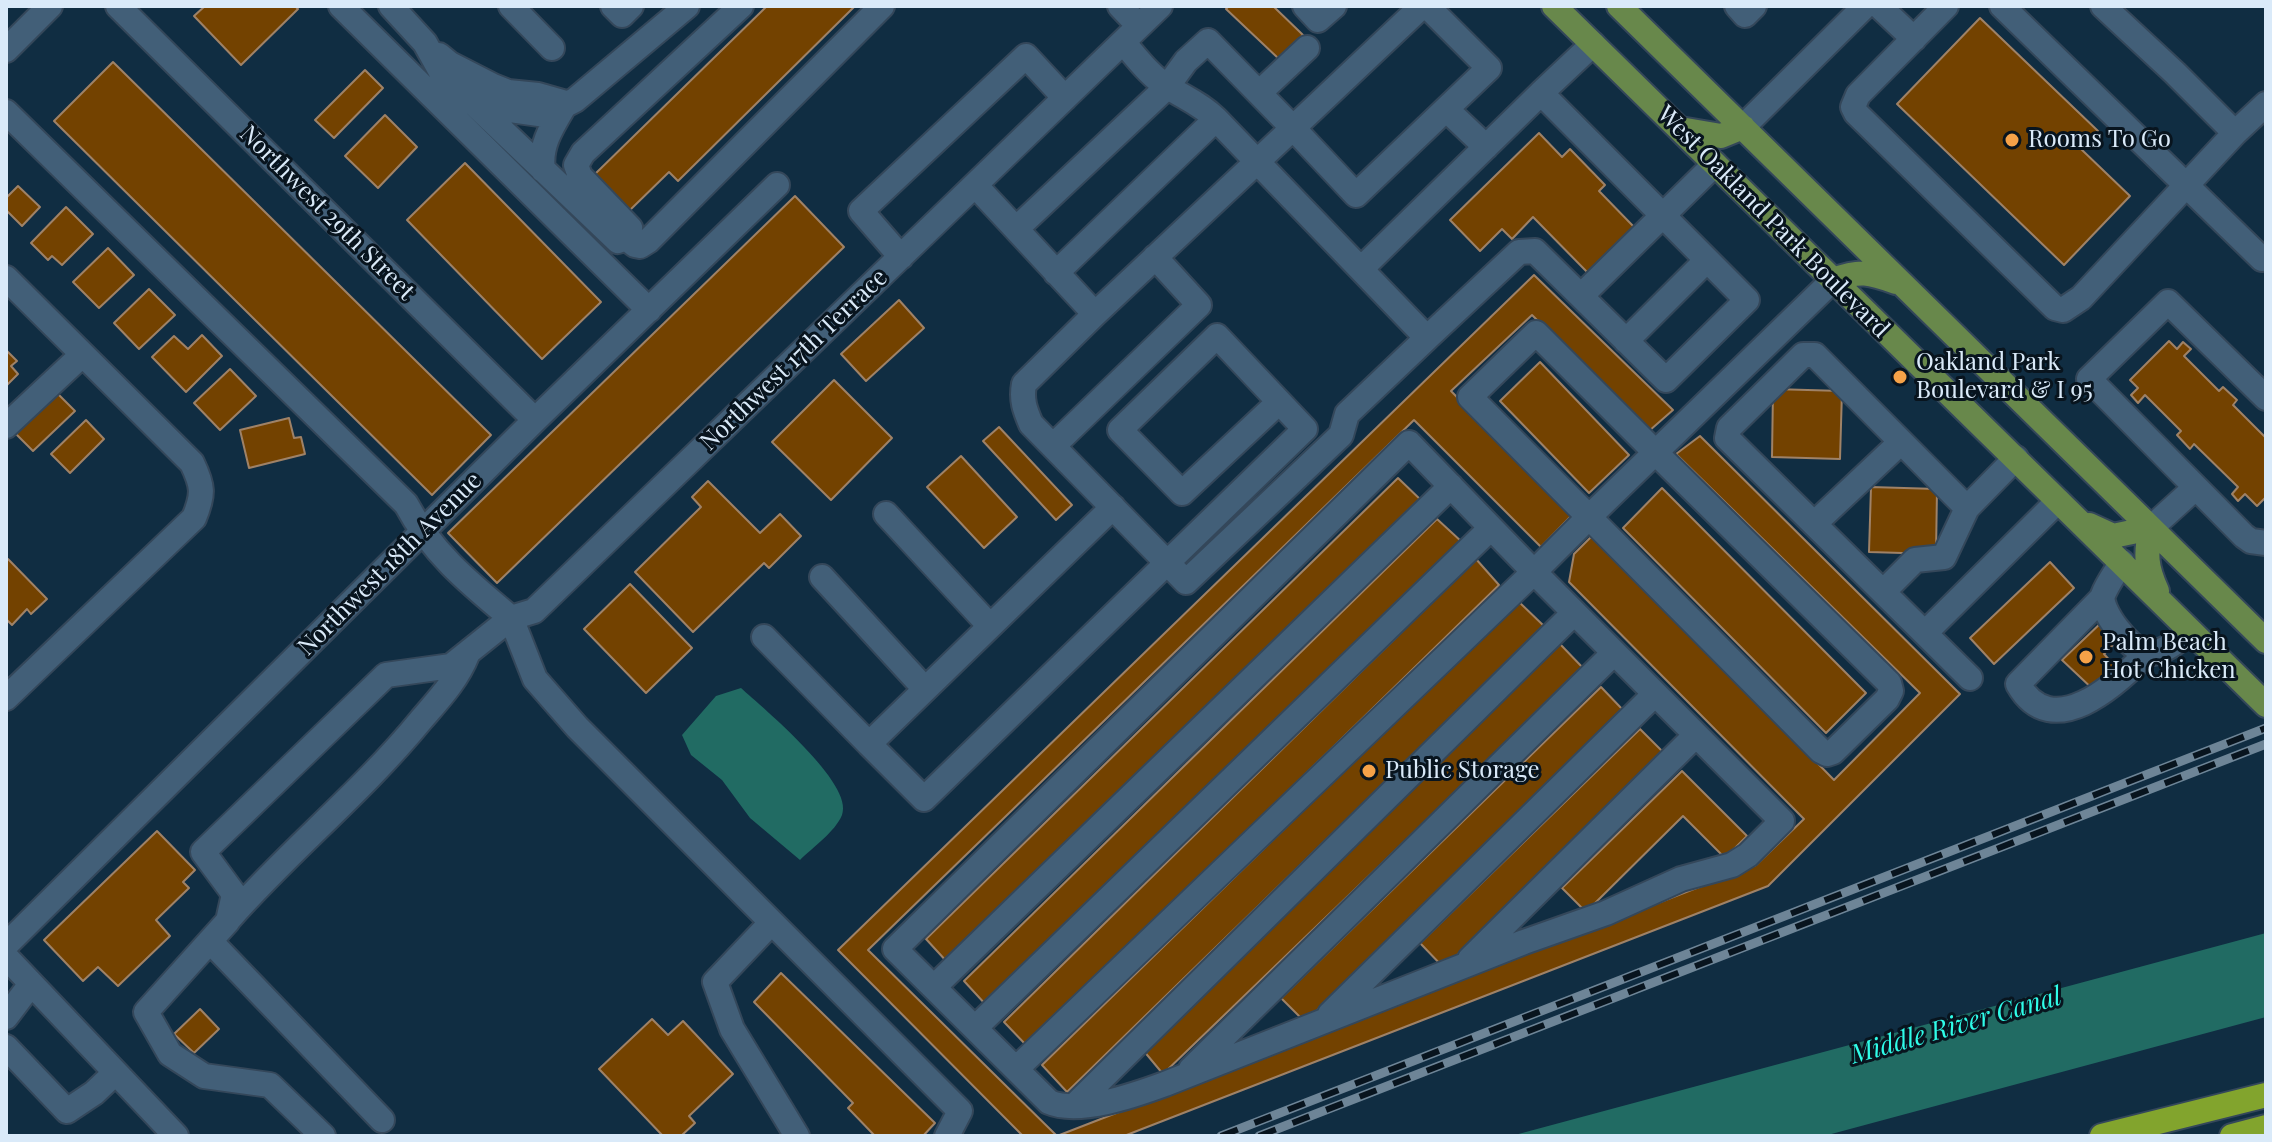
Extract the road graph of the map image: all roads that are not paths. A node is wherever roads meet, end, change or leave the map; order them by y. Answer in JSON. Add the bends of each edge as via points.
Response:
{"nodes":[{"id":1,"x":50,"y":6,"type":"edge"},
{"id":2,"x":118,"y":6,"type":"edge"},
{"id":3,"x":341,"y":6,"type":"edge"},
{"id":4,"x":391,"y":6,"type":"edge"},
{"id":5,"x":511,"y":6,"type":"edge"},
{"id":6,"x":613,"y":6,"type":"edge"},
{"id":7,"x":631,"y":6,"type":"edge"},
{"id":8,"x":687,"y":6,"type":"edge"},
{"id":9,"x":741,"y":6,"type":"edge"},
{"id":10,"x":882,"y":6,"type":"edge"},
{"id":11,"x":1120,"y":6,"type":"edge"},
{"id":12,"x":1160,"y":6,"type":"edge"},
{"id":13,"x":1305,"y":6,"type":"edge"},
{"id":14,"x":1334,"y":6,"type":"edge"},
{"id":15,"x":1425,"y":6,"type":"edge"},
{"id":16,"x":1554,"y":6,"type":"edge"},
{"id":17,"x":1619,"y":6,"type":"edge"},
{"id":18,"x":1737,"y":6,"type":"edge"},
{"id":19,"x":1754,"y":6,"type":"edge"},
{"id":20,"x":1865,"y":6,"type":"edge"},
{"id":21,"x":1879,"y":6,"type":"edge"},
{"id":22,"x":1946,"y":6,"type":"edge"},
{"id":23,"x":2002,"y":6,"type":"edge"},
{"id":24,"x":2103,"y":6,"type":"edge"},
{"id":25,"x":1131,"y":34,"type":"junction"},
{"id":26,"x":1914,"y":39,"type":"junction"},
{"id":27,"x":425,"y":43,"type":"junction"},
{"id":28,"x":1593,"y":44,"type":"junction"},
{"id":29,"x":552,"y":48,"type":"dead end"},
{"id":30,"x":1307,"y":48,"type":"dead end"},
{"id":31,"x":6,"y":50,"type":"edge"},
{"id":32,"x":1167,"y":87,"type":"junction"},
{"id":33,"x":462,"y":92,"type":"junction"},
{"id":34,"x":1259,"y":93,"type":"junction"},
{"id":35,"x":1541,"y":93,"type":"junction"},
{"id":36,"x":1065,"y":98,"type":"junction"},
{"id":37,"x":566,"y":103,"type":"junction"},
{"id":38,"x":2266,"y":104,"type":"edge"},
{"id":39,"x":1446,"y":109,"type":"junction"},
{"id":40,"x":6,"y":112,"type":"edge"},
{"id":41,"x":1216,"y":119,"type":"junction"},
{"id":42,"x":1743,"y":127,"type":"junction"},
{"id":43,"x":1293,"y":128,"type":"junction"},
{"id":44,"x":1678,"y":128,"type":"junction"},
{"id":45,"x":2235,"y":133,"type":"junction"},
{"id":46,"x":1486,"y":147,"type":"junction"},
{"id":47,"x":1257,"y":161,"type":"junction"},
{"id":48,"x":1715,"y":164,"type":"junction"},
{"id":49,"x":543,"y":170,"type":"junction"},
{"id":50,"x":777,"y":185,"type":"dead end"},
{"id":51,"x":975,"y":185,"type":"junction"},
{"id":52,"x":2186,"y":185,"type":"junction"},
{"id":53,"x":1663,"y":216,"type":"junction"},
{"id":54,"x":1016,"y":229,"type":"junction"},
{"id":55,"x":626,"y":238,"type":"junction"},
{"id":56,"x":901,"y":257,"type":"junction"},
{"id":57,"x":1155,"y":257,"type":"junction"},
{"id":58,"x":2262,"y":259,"type":"dead end"},
{"id":59,"x":1707,"y":260,"type":"junction"},
{"id":60,"x":1361,"y":269,"type":"junction"},
{"id":61,"x":1056,"y":273,"type":"junction"},
{"id":62,"x":6,"y":278,"type":"edge"},
{"id":63,"x":1833,"y":280,"type":"junction"},
{"id":64,"x":1902,"y":284,"type":"junction"},
{"id":65,"x":1581,"y":296,"type":"junction"},
{"id":66,"x":649,"y":310,"type":"junction"},
{"id":67,"x":1095,"y":314,"type":"junction"},
{"id":68,"x":1427,"y":338,"type":"junction"},
{"id":69,"x":1626,"y":341,"type":"junction"},
{"id":70,"x":82,"y":355,"type":"junction"},
{"id":71,"x":2266,"y":398,"type":"edge"},
{"id":72,"x":1279,"y":402,"type":"junction"},
{"id":73,"x":535,"y":420,"type":"junction"},
{"id":74,"x":6,"y":426,"type":"edge"},
{"id":75,"x":1901,"y":442,"type":"junction"},
{"id":76,"x":1053,"y":446,"type":"junction"},
{"id":77,"x":1655,"y":452,"type":"junction"},
{"id":78,"x":2016,"y":458,"type":"junction"},
{"id":79,"x":1451,"y":486,"type":"junction"},
{"id":80,"x":2195,"y":488,"type":"junction"},
{"id":81,"x":2058,"y":501,"type":"junction"},
{"id":82,"x":1113,"y":507,"type":"junction"},
{"id":83,"x":1967,"y":508,"type":"junction"},
{"id":84,"x":886,"y":514,"type":"dead end"},
{"id":85,"x":1589,"y":517,"type":"junction"},
{"id":86,"x":2081,"y":522,"type":"junction"},
{"id":87,"x":1814,"y":524,"type":"junction"},
{"id":88,"x":1491,"y":528,"type":"junction"},
{"id":89,"x":2151,"y":528,"type":"junction"},
{"id":90,"x":422,"y":533,"type":"junction"},
{"id":91,"x":2266,"y":543,"type":"edge"},
{"id":92,"x":2122,"y":562,"type":"junction"},
{"id":93,"x":1167,"y":563,"type":"junction"},
{"id":94,"x":1534,"y":572,"type":"junction"},
{"id":95,"x":822,"y":577,"type":"dead end"},
{"id":96,"x":1883,"y":592,"type":"junction"},
{"id":97,"x":2102,"y":598,"type":"junction"},
{"id":98,"x":2165,"y":605,"type":"junction"},
{"id":99,"x":1574,"y":613,"type":"junction"},
{"id":100,"x":511,"y":618,"type":"junction"},
{"id":101,"x":990,"y":626,"type":"junction"},
{"id":102,"x":2191,"y":632,"type":"junction"},
{"id":103,"x":1925,"y":633,"type":"junction"},
{"id":104,"x":764,"y":637,"type":"dead end"},
{"id":105,"x":2266,"y":641,"type":"edge"},
{"id":106,"x":467,"y":653,"type":"junction"},
{"id":107,"x":1614,"y":653,"type":"junction"},
{"id":108,"x":2147,"y":653,"type":"junction"},
{"id":109,"x":1970,"y":678,"type":"dead end"},
{"id":110,"x":925,"y":689,"type":"junction"},
{"id":111,"x":1655,"y":694,"type":"junction"},
{"id":112,"x":6,"y":698,"type":"edge"},
{"id":113,"x":2266,"y":705,"type":"edge"},
{"id":114,"x":1696,"y":735,"type":"junction"},
{"id":115,"x":869,"y":744,"type":"junction"},
{"id":116,"x":228,"y":921,"type":"junction"},
{"id":117,"x":771,"y":923,"type":"junction"},
{"id":118,"x":210,"y":941,"type":"junction"},
{"id":119,"x":6,"y":945,"type":"edge"},
{"id":120,"x":6,"y":957,"type":"edge"},
{"id":121,"x":1463,"y":967,"type":"junction"},
{"id":122,"x":31,"y":984,"type":"junction"},
{"id":123,"x":934,"y":987,"type":"junction"},
{"id":124,"x":6,"y":1017,"type":"edge"},
{"id":125,"x":1323,"y":1021,"type":"junction"},
{"id":126,"x":975,"y":1028,"type":"junction"},
{"id":127,"x":6,"y":1047,"type":"edge"},
{"id":128,"x":1016,"y":1069,"type":"junction"},
{"id":129,"x":114,"y":1074,"type":"junction"},
{"id":130,"x":1182,"y":1078,"type":"junction"},
{"id":131,"x":2266,"y":1095,"type":"edge"},
{"id":132,"x":1074,"y":1106,"type":"junction"},
{"id":133,"x":382,"y":1120,"type":"dead end"},
{"id":134,"x":2266,"y":1127,"type":"edge"},
{"id":135,"x":176,"y":1136,"type":"edge"},
{"id":136,"x":323,"y":1136,"type":"edge"},
{"id":137,"x":797,"y":1136,"type":"edge"},
{"id":138,"x":947,"y":1136,"type":"edge"},
{"id":139,"x":2102,"y":1136,"type":"edge"},
{"id":140,"x":2232,"y":1136,"type":"edge"}],
"edges":[{"from":1,"to":31,"type":"street"},
{"from":2,"to":73,"type":"street","name":"Northwest 29th Street"},
{"from":3,"to":66,"type":"street"},
{"from":4,"to":27,"type":"street"},
{"from":5,"to":29,"type":"street"},
{"from":6,"to":7,"type":"street","via":[[622,15]]},
{"from":8,"to":37,"type":"street"},
{"from":9,"to":55,"type":"street","via":[[576,165],[580,176],[630,228]]},
{"from":10,"to":55,"type":"street","via":[[648,241],[640,246]]},
{"from":11,"to":25,"type":"street"},
{"from":12,"to":25,"type":"street","name":"Northwest 17th Terrace"},
{"from":13,"to":14,"type":"street","via":[[1318,20]]},
{"from":15,"to":39,"type":"street","via":[[1489,68]]},
{"from":15,"to":43,"type":"street"},
{"from":16,"to":28,"type":"main road","name":"West Oakland Park Boulevard"},
{"from":17,"to":42,"type":"main road","name":"West Oakland Park Boulevard"},
{"from":18,"to":19,"type":"street","via":[[1745,15]]},
{"from":20,"to":42,"type":"street"},
{"from":21,"to":26,"type":"street"},
{"from":22,"to":26,"type":"street"},
{"from":23,"to":52,"type":"street"},
{"from":24,"to":45,"type":"street"},
{"from":25,"to":32,"type":"street","via":[[1153,76]]},
{"from":25,"to":36,"type":"street","name":"Northwest 17th Terrace"},
{"from":26,"to":52,"type":"street","via":[[1858,95],[1856,113],[2055,308],[2063,310],[2081,298]]},
{"from":27,"to":33,"type":"street","via":[[441,72]]},
{"from":27,"to":37,"type":"street","via":[[450,64],[493,86]]},
{"from":28,"to":35,"type":"street"},
{"from":28,"to":44,"type":"main road","name":"West Oakland Park Boulevard"},
{"from":30,"to":34,"type":"street"},
{"from":32,"to":34,"type":"street","via":[[1208,41]]},
{"from":32,"to":41,"type":"street"},
{"from":32,"to":54,"type":"street"},
{"from":33,"to":37,"type":"street","via":[[528,114],[546,115]]},
{"from":33,"to":49,"type":"street"},
{"from":34,"to":43,"type":"street"},
{"from":35,"to":46,"type":"street"},
{"from":35,"to":53,"type":"street"},
{"from":36,"to":51,"type":"street","name":"Northwest 17th Terrace"},
{"from":36,"to":56,"type":"street","via":[[1026,56],[861,211]]},
{"from":37,"to":49,"type":"street","via":[[544,145]]},
{"from":38,"to":45,"type":"street"},
{"from":39,"to":43,"type":"street","via":[[1356,195]]},
{"from":39,"to":46,"type":"street"},
{"from":40,"to":90,"type":"street","via":[[406,504]]},
{"from":41,"to":47,"type":"street"},
{"from":41,"to":61,"type":"street"},
{"from":42,"to":44,"type":"main road","via":[[1721,136]]},
{"from":42,"to":64,"type":"main road","name":"West Oakland Park Boulevard"},
{"from":43,"to":47,"type":"street"},
{"from":44,"to":48,"type":"main road","name":"West Oakland Park Boulevard"},
{"from":45,"to":52,"type":"street"},
{"from":46,"to":60,"type":"street"},
{"from":47,"to":57,"type":"street"},
{"from":47,"to":60,"type":"street"},
{"from":48,"to":53,"type":"street"},
{"from":48,"to":63,"type":"main road","name":"West Oakland Park Boulevard"},
{"from":49,"to":55,"type":"street","via":[[618,241]]},
{"from":50,"to":66,"type":"street","name":"Northwest 18th Avenue"},
{"from":51,"to":54,"type":"street"},
{"from":51,"to":56,"type":"street","name":"Northwest 17th Terrace"},
{"from":52,"to":58,"type":"street"},
{"from":53,"to":59,"type":"street"},
{"from":53,"to":65,"type":"street"},
{"from":54,"to":61,"type":"street"},
{"from":56,"to":100,"type":"street","name":"Northwest 17th Terrace","via":[[534,611]]},
{"from":57,"to":67,"type":"street"},
{"from":57,"to":76,"type":"street","via":[[1199,305]]},
{"from":59,"to":69,"type":"street"},
{"from":59,"to":69,"type":"street","via":[[1747,300],[1666,380]]},
{"from":60,"to":68,"type":"street"},
{"from":61,"to":67,"type":"street"},
{"from":62,"to":70,"type":"street"},
{"from":63,"to":64,"type":"main road","via":[[1855,272]]},
{"from":63,"to":77,"type":"street"},
{"from":63,"to":78,"type":"main road","name":"West Oakland Park Boulevard"},
{"from":64,"to":89,"type":"main road","name":"West Oakland Park Boulevard"},
{"from":65,"to":68,"type":"street","via":[[1535,251],[1519,252]]},
{"from":65,"to":69,"type":"street"},
{"from":66,"to":73,"type":"street","name":"Northwest 18th Avenue"},
{"from":67,"to":76,"type":"street","via":[[1024,384],[1022,396],[1031,424]]},
{"from":68,"to":93,"type":"street","via":[[1347,414],[1341,435],[1186,582]]},
{"from":70,"to":74,"type":"street"},
{"from":70,"to":112,"type":"street","via":[[192,463],[201,482],[201,501],[194,518]]},
{"from":71,"to":80,"type":"street","via":[[2168,302],[2089,379]]},
{"from":72,"to":72,"type":"street","via":[[1217,336],[1120,430],[1182,493]]},
{"from":72,"to":93,"type":"street","via":[[1305,429]]},
{"from":73,"to":90,"type":"street","name":"Northwest 18th Avenue"},
{"from":75,"to":83,"type":"street"},
{"from":75,"to":87,"type":"street"},
{"from":75,"to":87,"type":"street","via":[[1815,355],[1803,355],[1729,428],[1727,438]]},
{"from":76,"to":82,"type":"street"},
{"from":77,"to":85,"type":"street"},
{"from":77,"to":85,"type":"street","via":[[1536,333],[1470,397]]},
{"from":77,"to":85,"type":"street","via":[[1889,683],[1887,699],[1833,752],[1821,751]]},
{"from":78,"to":81,"type":"main road","name":"West Oakland Park Boulevard"},
{"from":78,"to":83,"type":"street"},
{"from":79,"to":88,"type":"street"},
{"from":79,"to":123,"type":"street"},
{"from":79,"to":123,"type":"street","via":[[1409,443],[895,949]]},
{"from":80,"to":89,"type":"street"},
{"from":80,"to":91,"type":"street","via":[[2244,536]]},
{"from":81,"to":86,"type":"main road","name":"West Oakland Park Boulevard"},
{"from":81,"to":103,"type":"street"},
{"from":82,"to":93,"type":"street"},
{"from":82,"to":101,"type":"street"},
{"from":83,"to":96,"type":"street","via":[[1944,557],[1915,560]]},
{"from":84,"to":101,"type":"street"},
{"from":85,"to":94,"type":"street"},
{"from":86,"to":89,"type":"main road","via":[[2113,536]]},
{"from":86,"to":92,"type":"main road","name":"West Oakland Park Boulevard"},
{"from":87,"to":96,"type":"street"},
{"from":88,"to":94,"type":"street"},
{"from":88,"to":126,"type":"street"},
{"from":89,"to":98,"type":"main road","via":[[2147,569]]},
{"from":89,"to":105,"type":"main road","name":"West Oakland Park Boulevard"},
{"from":90,"to":100,"type":"street","via":[[469,584]]},
{"from":90,"to":119,"type":"street","name":"Northwest 18th Avenue"},
{"from":92,"to":97,"type":"street"},
{"from":92,"to":98,"type":"main road","name":"West Oakland Park Boulevard"},
{"from":93,"to":115,"type":"street","via":[[924,799]]},
{"from":94,"to":99,"type":"street"},
{"from":94,"to":128,"type":"street"},
{"from":95,"to":110,"type":"street"},
{"from":96,"to":103,"type":"street"},
{"from":97,"to":108,"type":"street","via":[[2114,624]]},
{"from":97,"to":108,"type":"street","via":[[2018,684],[2026,699],[2063,709],[2096,699]]},
{"from":98,"to":102,"type":"main road","name":"West Oakland Park Boulevard"},
{"from":99,"to":107,"type":"street"},
{"from":99,"to":132,"type":"street"},
{"from":100,"to":106,"type":"street","name":"Northwest 17th Terrace"},
{"from":100,"to":117,"type":"street","via":[[535,679]]},
{"from":101,"to":110,"type":"street"},
{"from":102,"to":108,"type":"street","via":[[2159,652]]},
{"from":102,"to":113,"type":"main road","name":"West Oakland Park Boulevard"},
{"from":103,"to":109,"type":"street"},
{"from":104,"to":115,"type":"street"},
{"from":106,"to":116,"type":"street","via":[[459,674],[397,750]]},
{"from":106,"to":116,"type":"street","via":[[451,666],[386,675],[203,852],[234,894]]},
{"from":107,"to":111,"type":"street"},
{"from":107,"to":130,"type":"street"},
{"from":110,"to":115,"type":"street"},
{"from":111,"to":114,"type":"street"},
{"from":111,"to":125,"type":"street"},
{"from":114,"to":121,"type":"street"},
{"from":114,"to":121,"type":"street","via":[[1782,821],[1748,855]]},
{"from":116,"to":118,"type":"street"},
{"from":117,"to":137,"type":"street","via":[[715,982],[732,1029]]},
{"from":117,"to":138,"type":"street","via":[[960,1111]]},
{"from":118,"to":133,"type":"street"},
{"from":118,"to":136,"type":"street","via":[[146,1012],[170,1054],[204,1076],[270,1085]]},
{"from":120,"to":122,"type":"street"},
{"from":121,"to":125,"type":"street"},
{"from":122,"to":124,"type":"street"},
{"from":122,"to":129,"type":"street"},
{"from":123,"to":126,"type":"street"},
{"from":125,"to":130,"type":"street"},
{"from":126,"to":128,"type":"street"},
{"from":127,"to":129,"type":"street","via":[[67,1111]]},
{"from":128,"to":132,"type":"street","via":[[1049,1102]]},
{"from":129,"to":135,"type":"street"},
{"from":130,"to":132,"type":"street","via":[[1129,1097]]},
{"from":131,"to":139,"type":"highway"},
{"from":134,"to":140,"type":"highway"}]}
